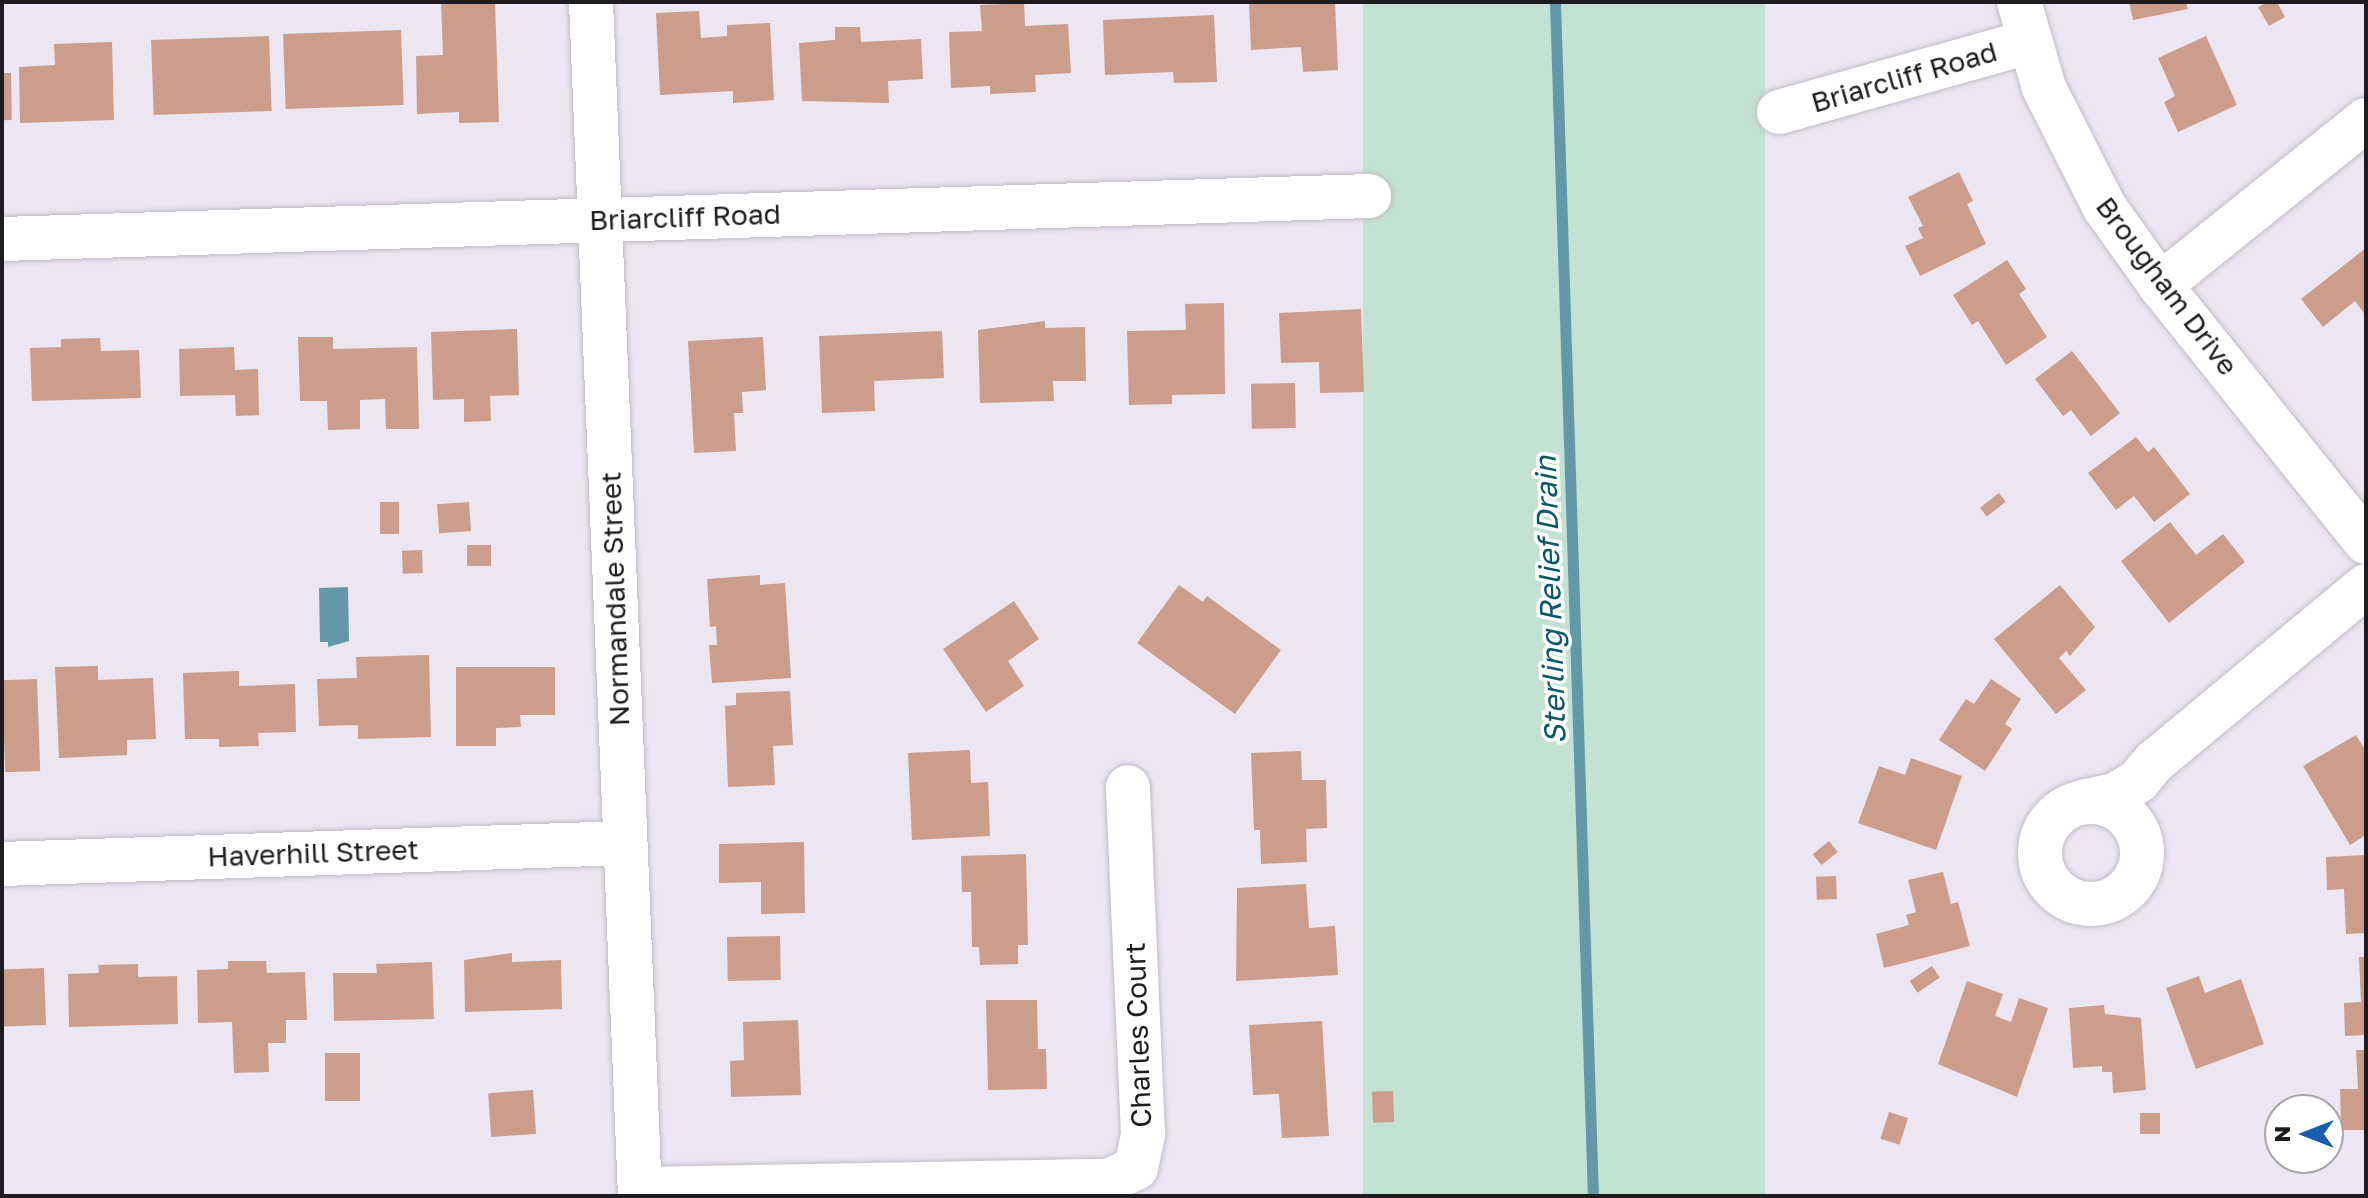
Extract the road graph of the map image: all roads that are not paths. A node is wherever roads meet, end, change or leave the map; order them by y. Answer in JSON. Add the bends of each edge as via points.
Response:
{"nodes":[{"id":1,"x":591,"y":2,"type":"edge"},
{"id":2,"x":2024,"y":22,"type":"edge"},
{"id":3,"x":1779,"y":112,"type":"dead end"},
{"id":4,"x":2366,"y":120,"type":"edge"},
{"id":5,"x":1369,"y":196,"type":"dead end"},
{"id":6,"x":600,"y":220,"type":"junction"},
{"id":7,"x":2,"y":239,"type":"edge"},
{"id":8,"x":2160,"y":285,"type":"junction"},
{"id":9,"x":2366,"y":542,"type":"edge"},
{"id":10,"x":2366,"y":586,"type":"edge"},
{"id":11,"x":2138,"y":781,"type":"junction"},
{"id":12,"x":1128,"y":787,"type":"dead end"},
{"id":13,"x":2085,"y":801,"type":"junction"},
{"id":14,"x":2140,"y":836,"type":"junction"},
{"id":15,"x":624,"y":843,"type":"junction"},
{"id":16,"x":2,"y":864,"type":"edge"},
{"id":17,"x":640,"y":1192,"type":"edge"}],
"edges":[{"from":1,"to":6,"type":"street","name":"Normandale Street"},
{"from":2,"to":3,"type":"street","name":"Briarcliff Road"},
{"from":2,"to":8,"type":"street","name":"Brougham Drive","via":[[2070,148]]},
{"from":4,"to":8,"type":"street"},
{"from":5,"to":6,"type":"street","name":"Briarcliff Road"},
{"from":6,"to":7,"type":"street","name":"Briarcliff Road"},
{"from":6,"to":15,"type":"street","name":"Normandale Street"},
{"from":8,"to":9,"type":"street","name":"Brougham Drive"},
{"from":10,"to":11,"type":"street","via":[[2154,762]]},
{"from":11,"to":13,"type":"street","via":[[2115,795]]},
{"from":11,"to":14,"type":"street","via":[[2134,806]]},
{"from":12,"to":17,"type":"street","name":"Charles Court","via":[[1143,1134],[1136,1168],[1109,1181]]},
{"from":13,"to":14,"type":"street","via":[[2118,808]]},
{"from":13,"to":14,"type":"street","via":[[2056,815],[2040,843],[2044,875],[2067,899],[2100,904],[2130,886],[2143,853]]},
{"from":15,"to":16,"type":"street","name":"Haverhill Street"},
{"from":15,"to":17,"type":"street","name":"Normandale Street"}]}
